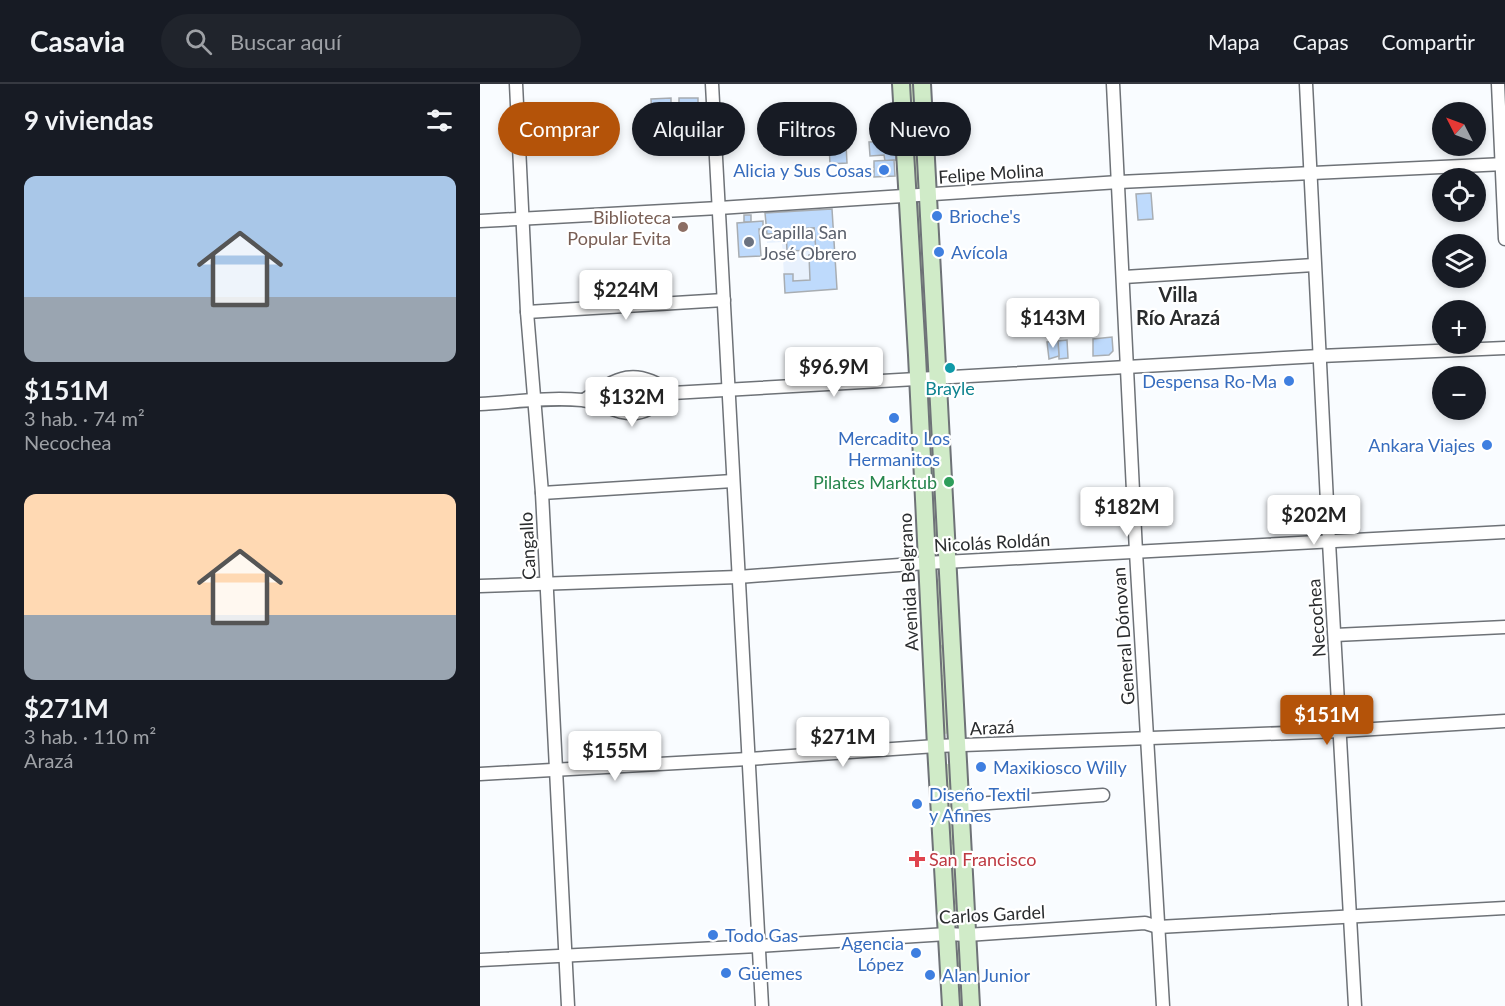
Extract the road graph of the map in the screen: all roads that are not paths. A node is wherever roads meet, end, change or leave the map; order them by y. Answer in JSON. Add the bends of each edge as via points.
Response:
{"nodes":[{"id":1,"x":516,"y":84,"type":"edge"},
{"id":2,"x":712,"y":84,"type":"edge"},
{"id":3,"x":901,"y":84,"type":"edge"},
{"id":4,"x":922,"y":84,"type":"edge"},
{"id":5,"x":1113,"y":84,"type":"edge"},
{"id":6,"x":1306,"y":84,"type":"edge"},
{"id":7,"x":1497,"y":84,"type":"edge"},
{"id":8,"x":1503,"y":164,"type":"edge"},
{"id":9,"x":1311,"y":173,"type":"junction"},
{"id":10,"x":1119,"y":182,"type":"junction"},
{"id":11,"x":928,"y":195,"type":"junction"},
{"id":12,"x":907,"y":196,"type":"junction"},
{"id":13,"x":719,"y":208,"type":"junction"},
{"id":14,"x":522,"y":219,"type":"junction"},
{"id":15,"x":480,"y":221,"type":"edge"},
{"id":16,"x":1505,"y":239,"type":"edge"},
{"id":17,"x":1314,"y":265,"type":"junction"},
{"id":18,"x":1124,"y":277,"type":"junction"},
{"id":19,"x":724,"y":300,"type":"junction"},
{"id":20,"x":527,"y":312,"type":"junction"},
{"id":21,"x":1505,"y":348,"type":"edge"},
{"id":22,"x":1320,"y":356,"type":"junction"},
{"id":23,"x":1128,"y":368,"type":"junction"},
{"id":24,"x":937,"y":377,"type":"junction"},
{"id":25,"x":917,"y":378,"type":"junction"},
{"id":26,"x":729,"y":390,"type":"junction"},
{"id":27,"x":672,"y":393,"type":"junction"},
{"id":28,"x":535,"y":400,"type":"junction"},
{"id":29,"x":584,"y":400,"type":"junction"},
{"id":30,"x":480,"y":404,"type":"edge"},
{"id":31,"x":733,"y":481,"type":"junction"},
{"id":32,"x":542,"y":494,"type":"junction"},
{"id":33,"x":1505,"y":532,"type":"edge"},
{"id":34,"x":1329,"y":542,"type":"junction"},
{"id":35,"x":1136,"y":552,"type":"junction"},
{"id":36,"x":926,"y":563,"type":"junction"},
{"id":37,"x":946,"y":563,"type":"junction"},
{"id":38,"x":738,"y":577,"type":"junction"},
{"id":39,"x":546,"y":583,"type":"junction"},
{"id":40,"x":480,"y":586,"type":"edge"},
{"id":41,"x":1505,"y":627,"type":"edge"},
{"id":42,"x":1335,"y":635,"type":"junction"},
{"id":43,"x":1505,"y":721,"type":"edge"},
{"id":44,"x":1341,"y":731,"type":"junction"},
{"id":45,"x":1148,"y":738,"type":"junction"},
{"id":46,"x":936,"y":746,"type":"junction"},
{"id":47,"x":957,"y":747,"type":"junction"},
{"id":48,"x":748,"y":759,"type":"junction"},
{"id":49,"x":556,"y":770,"type":"junction"},
{"id":50,"x":480,"y":774,"type":"edge"},
{"id":51,"x":1103,"y":795,"type":"dead end"},
{"id":52,"x":960,"y":805,"type":"junction"},
{"id":53,"x":1505,"y":908,"type":"edge"},
{"id":54,"x":1351,"y":917,"type":"junction"},
{"id":55,"x":1158,"y":927,"type":"junction"},
{"id":56,"x":947,"y":934,"type":"junction"},
{"id":57,"x":967,"y":935,"type":"junction"},
{"id":58,"x":758,"y":946,"type":"junction"},
{"id":59,"x":566,"y":955,"type":"junction"},
{"id":60,"x":480,"y":960,"type":"edge"},
{"id":61,"x":568,"y":1006,"type":"edge"},
{"id":62,"x":762,"y":1006,"type":"edge"},
{"id":63,"x":951,"y":1006,"type":"edge"},
{"id":64,"x":971,"y":1006,"type":"edge"},
{"id":65,"x":1163,"y":1006,"type":"edge"},
{"id":66,"x":1355,"y":1006,"type":"edge"}],
"edges":[{"from":1,"to":14,"type":"street","name":"Cangallo"},
{"from":2,"to":13,"type":"street"},
{"from":3,"to":12,"type":"main road","name":"Avenida Belgrano"},
{"from":4,"to":11,"type":"main road"},
{"from":5,"to":10,"type":"street","name":"General Dónovan"},
{"from":6,"to":9,"type":"street","name":"Necochea"},
{"from":7,"to":8,"type":"street"},
{"from":8,"to":9,"type":"street","name":"Felipe Molina"},
{"from":8,"to":16,"type":"street"},
{"from":9,"to":10,"type":"street","name":"Felipe Molina"},
{"from":9,"to":17,"type":"street","name":"Necochea"},
{"from":10,"to":11,"type":"street","name":"Felipe Molina"},
{"from":10,"to":18,"type":"street","name":"General Dónovan"},
{"from":11,"to":12,"type":"street","name":"Felipe Molina"},
{"from":11,"to":24,"type":"main road"},
{"from":12,"to":13,"type":"street","name":"Felipe Molina"},
{"from":12,"to":25,"type":"main road","name":"Avenida Belgrano"},
{"from":13,"to":14,"type":"street","name":"Felipe Molina"},
{"from":13,"to":19,"type":"street"},
{"from":14,"to":15,"type":"street","name":"Felipe Molina"},
{"from":14,"to":20,"type":"street","name":"Cangallo"},
{"from":17,"to":18,"type":"street"},
{"from":17,"to":22,"type":"street","name":"Necochea"},
{"from":18,"to":23,"type":"street","name":"General Dónovan"},
{"from":19,"to":20,"type":"street"},
{"from":19,"to":26,"type":"street"},
{"from":20,"to":28,"type":"street","name":"Cangallo"},
{"from":21,"to":22,"type":"street"},
{"from":22,"to":23,"type":"street"},
{"from":22,"to":34,"type":"street","name":"Necochea"},
{"from":23,"to":24,"type":"street"},
{"from":23,"to":35,"type":"street","name":"General Dónovan"},
{"from":24,"to":25,"type":"street"},
{"from":24,"to":37,"type":"main road"},
{"from":25,"to":26,"type":"street"},
{"from":25,"to":36,"type":"main road","name":"Avenida Belgrano"},
{"from":26,"to":27,"type":"street"},
{"from":26,"to":31,"type":"street"},
{"from":27,"to":29,"type":"street","via":[[652,408],[634,414]]},
{"from":27,"to":29,"type":"street","via":[[657,382],[627,376]]},
{"from":28,"to":29,"type":"street"},
{"from":28,"to":30,"type":"street"},
{"from":28,"to":32,"type":"street","name":"Cangallo"},
{"from":31,"to":32,"type":"street"},
{"from":31,"to":38,"type":"street"},
{"from":32,"to":39,"type":"street","name":"Cangallo"},
{"from":33,"to":34,"type":"street","name":"Nicolás Roldán"},
{"from":34,"to":35,"type":"street","name":"Nicolás Roldán"},
{"from":34,"to":42,"type":"street","name":"Necochea"},
{"from":35,"to":37,"type":"street","name":"Nicolás Roldán"},
{"from":35,"to":45,"type":"street","name":"General Dónovan"},
{"from":36,"to":37,"type":"street","name":"Nicolás Roldán"},
{"from":36,"to":38,"type":"street","name":"Nicolás Roldán"},
{"from":36,"to":46,"type":"main road","name":"Avenida Belgrano"},
{"from":37,"to":47,"type":"main road"},
{"from":38,"to":39,"type":"street","name":"Nicolás Roldán"},
{"from":38,"to":48,"type":"street"},
{"from":39,"to":40,"type":"street","name":"Nicolás Roldán"},
{"from":39,"to":49,"type":"street","name":"Cangallo"},
{"from":41,"to":42,"type":"street"},
{"from":42,"to":44,"type":"street","name":"Necochea"},
{"from":43,"to":44,"type":"street","name":"Arazá"},
{"from":44,"to":45,"type":"street","name":"Arazá"},
{"from":44,"to":54,"type":"street","name":"Necochea"},
{"from":45,"to":47,"type":"street","name":"Arazá"},
{"from":45,"to":55,"type":"street","name":"General Dónovan"},
{"from":46,"to":47,"type":"street","name":"Arazá"},
{"from":46,"to":48,"type":"street","name":"Arazá"},
{"from":46,"to":56,"type":"main road","name":"Avenida Belgrano"},
{"from":47,"to":52,"type":"main road"},
{"from":48,"to":49,"type":"street","name":"Arazá"},
{"from":48,"to":58,"type":"street"},
{"from":49,"to":50,"type":"street","name":"Arazá"},
{"from":49,"to":59,"type":"street","name":"Cangallo"},
{"from":51,"to":52,"type":"street"},
{"from":52,"to":57,"type":"main road"},
{"from":53,"to":54,"type":"street","name":"Carlos Gardel"},
{"from":54,"to":55,"type":"street","name":"Carlos Gardel"},
{"from":54,"to":66,"type":"street","name":"Necochea"},
{"from":55,"to":57,"type":"street","name":"Carlos Gardel","via":[[1145,924]]},
{"from":55,"to":65,"type":"street","name":"General Dónovan"},
{"from":56,"to":57,"type":"street","name":"Carlos Gardel"},
{"from":56,"to":58,"type":"street","name":"Carlos Gardel"},
{"from":56,"to":63,"type":"main road","name":"Avenida Belgrano"},
{"from":57,"to":64,"type":"main road"},
{"from":58,"to":59,"type":"street","name":"Carlos Gardel"},
{"from":58,"to":62,"type":"street"},
{"from":59,"to":60,"type":"street","name":"Carlos Gardel"},
{"from":59,"to":61,"type":"street","name":"Cangallo"}]}
